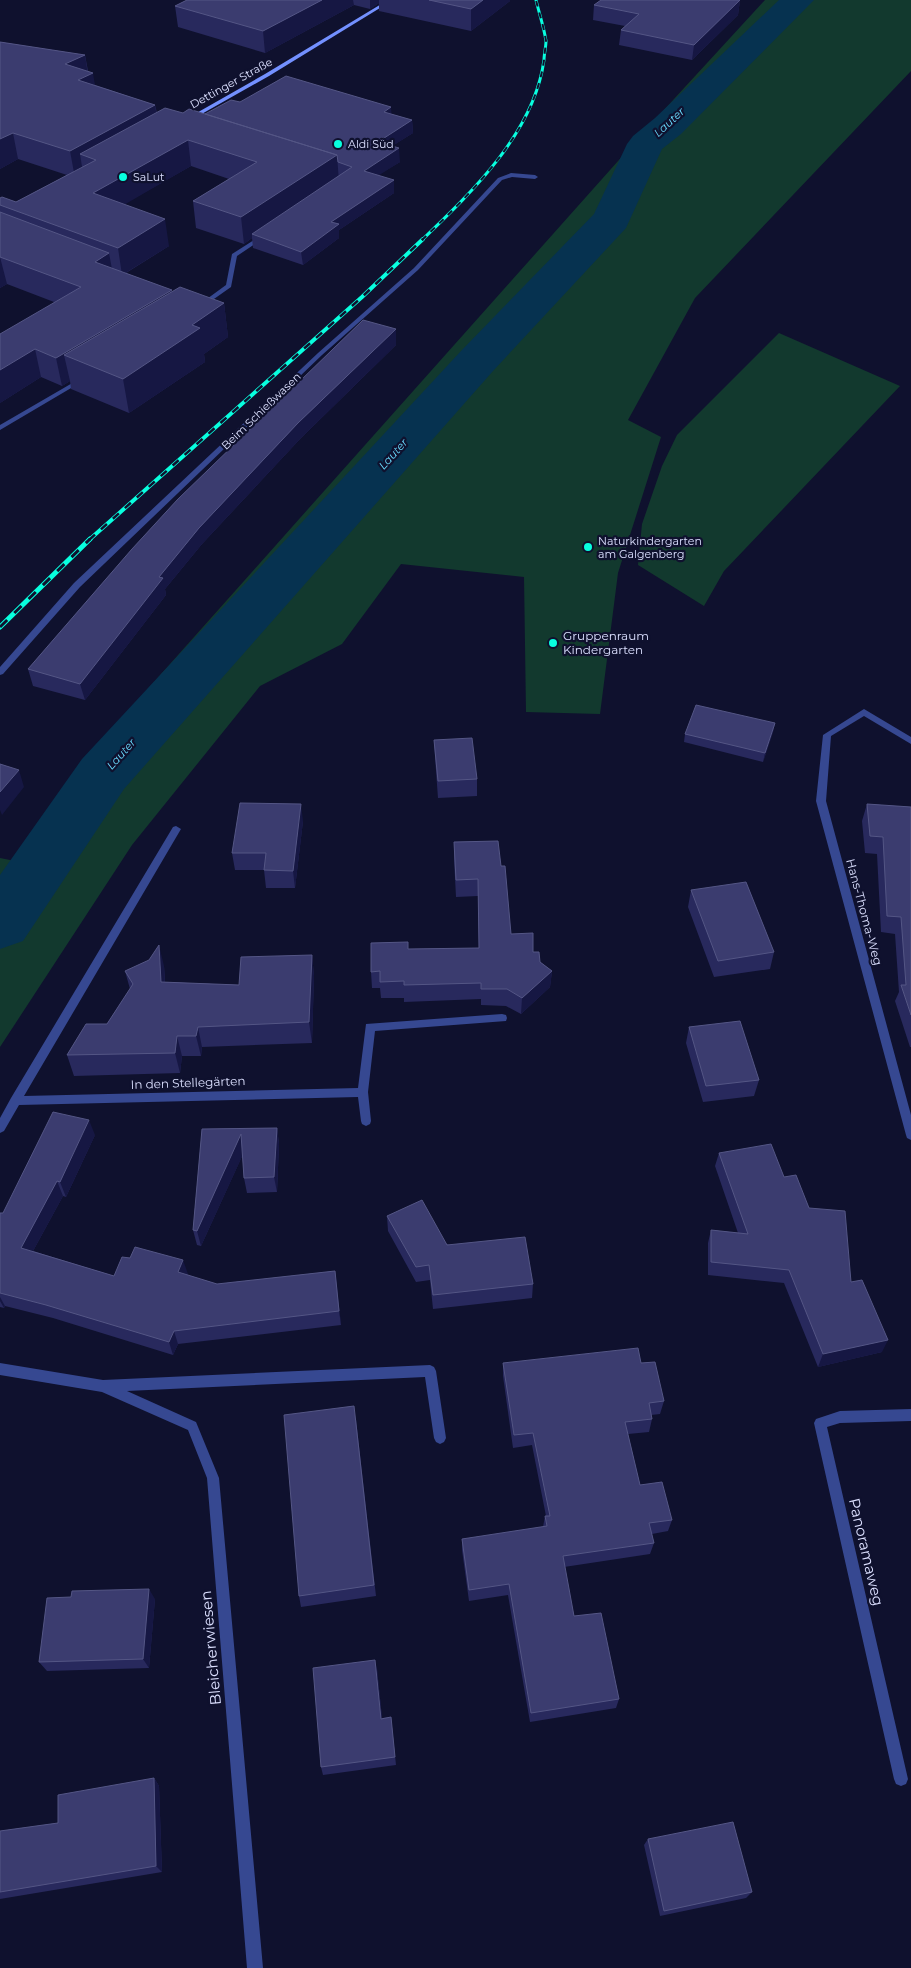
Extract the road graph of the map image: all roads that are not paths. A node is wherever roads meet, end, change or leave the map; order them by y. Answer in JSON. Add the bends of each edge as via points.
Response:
{"nodes":[{"id":1,"x":391,"y":0,"type":"edge"},
{"id":2,"x":180,"y":123,"type":"edge"},
{"id":3,"x":536,"y":177,"type":"dead end"},
{"id":4,"x":274,"y":229,"type":"edge"},
{"id":5,"x":190,"y":304,"type":"edge"},
{"id":6,"x":84,"y":378,"type":"edge"},
{"id":7,"x":0,"y":428,"type":"edge"},
{"id":8,"x":0,"y":672,"type":"edge"},
{"id":9,"x":911,"y":740,"type":"edge"},
{"id":10,"x":176,"y":829,"type":"dead end"},
{"id":11,"x":502,"y":1018,"type":"dead end"},
{"id":12,"x":362,"y":1092,"type":"junction"},
{"id":13,"x":15,"y":1101,"type":"junction"},
{"id":14,"x":3,"y":1115,"type":"edge"},
{"id":15,"x":366,"y":1121,"type":"dead end"},
{"id":16,"x":0,"y":1128,"type":"edge"},
{"id":17,"x":911,"y":1135,"type":"edge"},
{"id":18,"x":0,"y":1369,"type":"edge"},
{"id":19,"x":103,"y":1386,"type":"junction"},
{"id":20,"x":911,"y":1415,"type":"edge"},
{"id":21,"x":440,"y":1438,"type":"dead end"},
{"id":22,"x":901,"y":1778,"type":"dead end"},
{"id":23,"x":255,"y":1968,"type":"edge"}],
"edges":[{"from":1,"to":2,"type":"street","name":"Dettinger Straße"},
{"from":3,"to":8,"type":"street","name":"Beim Schießwasen","via":[[511,175],[500,179],[416,269],[320,354],[77,585]]},
{"from":4,"to":5,"type":"street","via":[[234,255],[230,286],[199,308]]},
{"from":6,"to":7,"type":"street"},
{"from":9,"to":17,"type":"street","name":"Hans-Thoma-Weg","via":[[864,712],[827,735],[821,801]]},
{"from":10,"to":13,"type":"street"},
{"from":11,"to":12,"type":"street","via":[[370,1027]]},
{"from":12,"to":13,"type":"street","name":"In den Stellegärten"},
{"from":12,"to":15,"type":"street"},
{"from":13,"to":14,"type":"street"},
{"from":14,"to":16,"type":"street"},
{"from":18,"to":19,"type":"street","name":"Bleicherwiesen"},
{"from":19,"to":21,"type":"street","name":"Bleicherwiesen","via":[[430,1371]]},
{"from":19,"to":23,"type":"street","name":"Bleicherwiesen","via":[[192,1426],[212,1478]]},
{"from":20,"to":22,"type":"street","name":"Panoramaweg","via":[[840,1417],[820,1423]]}]}
